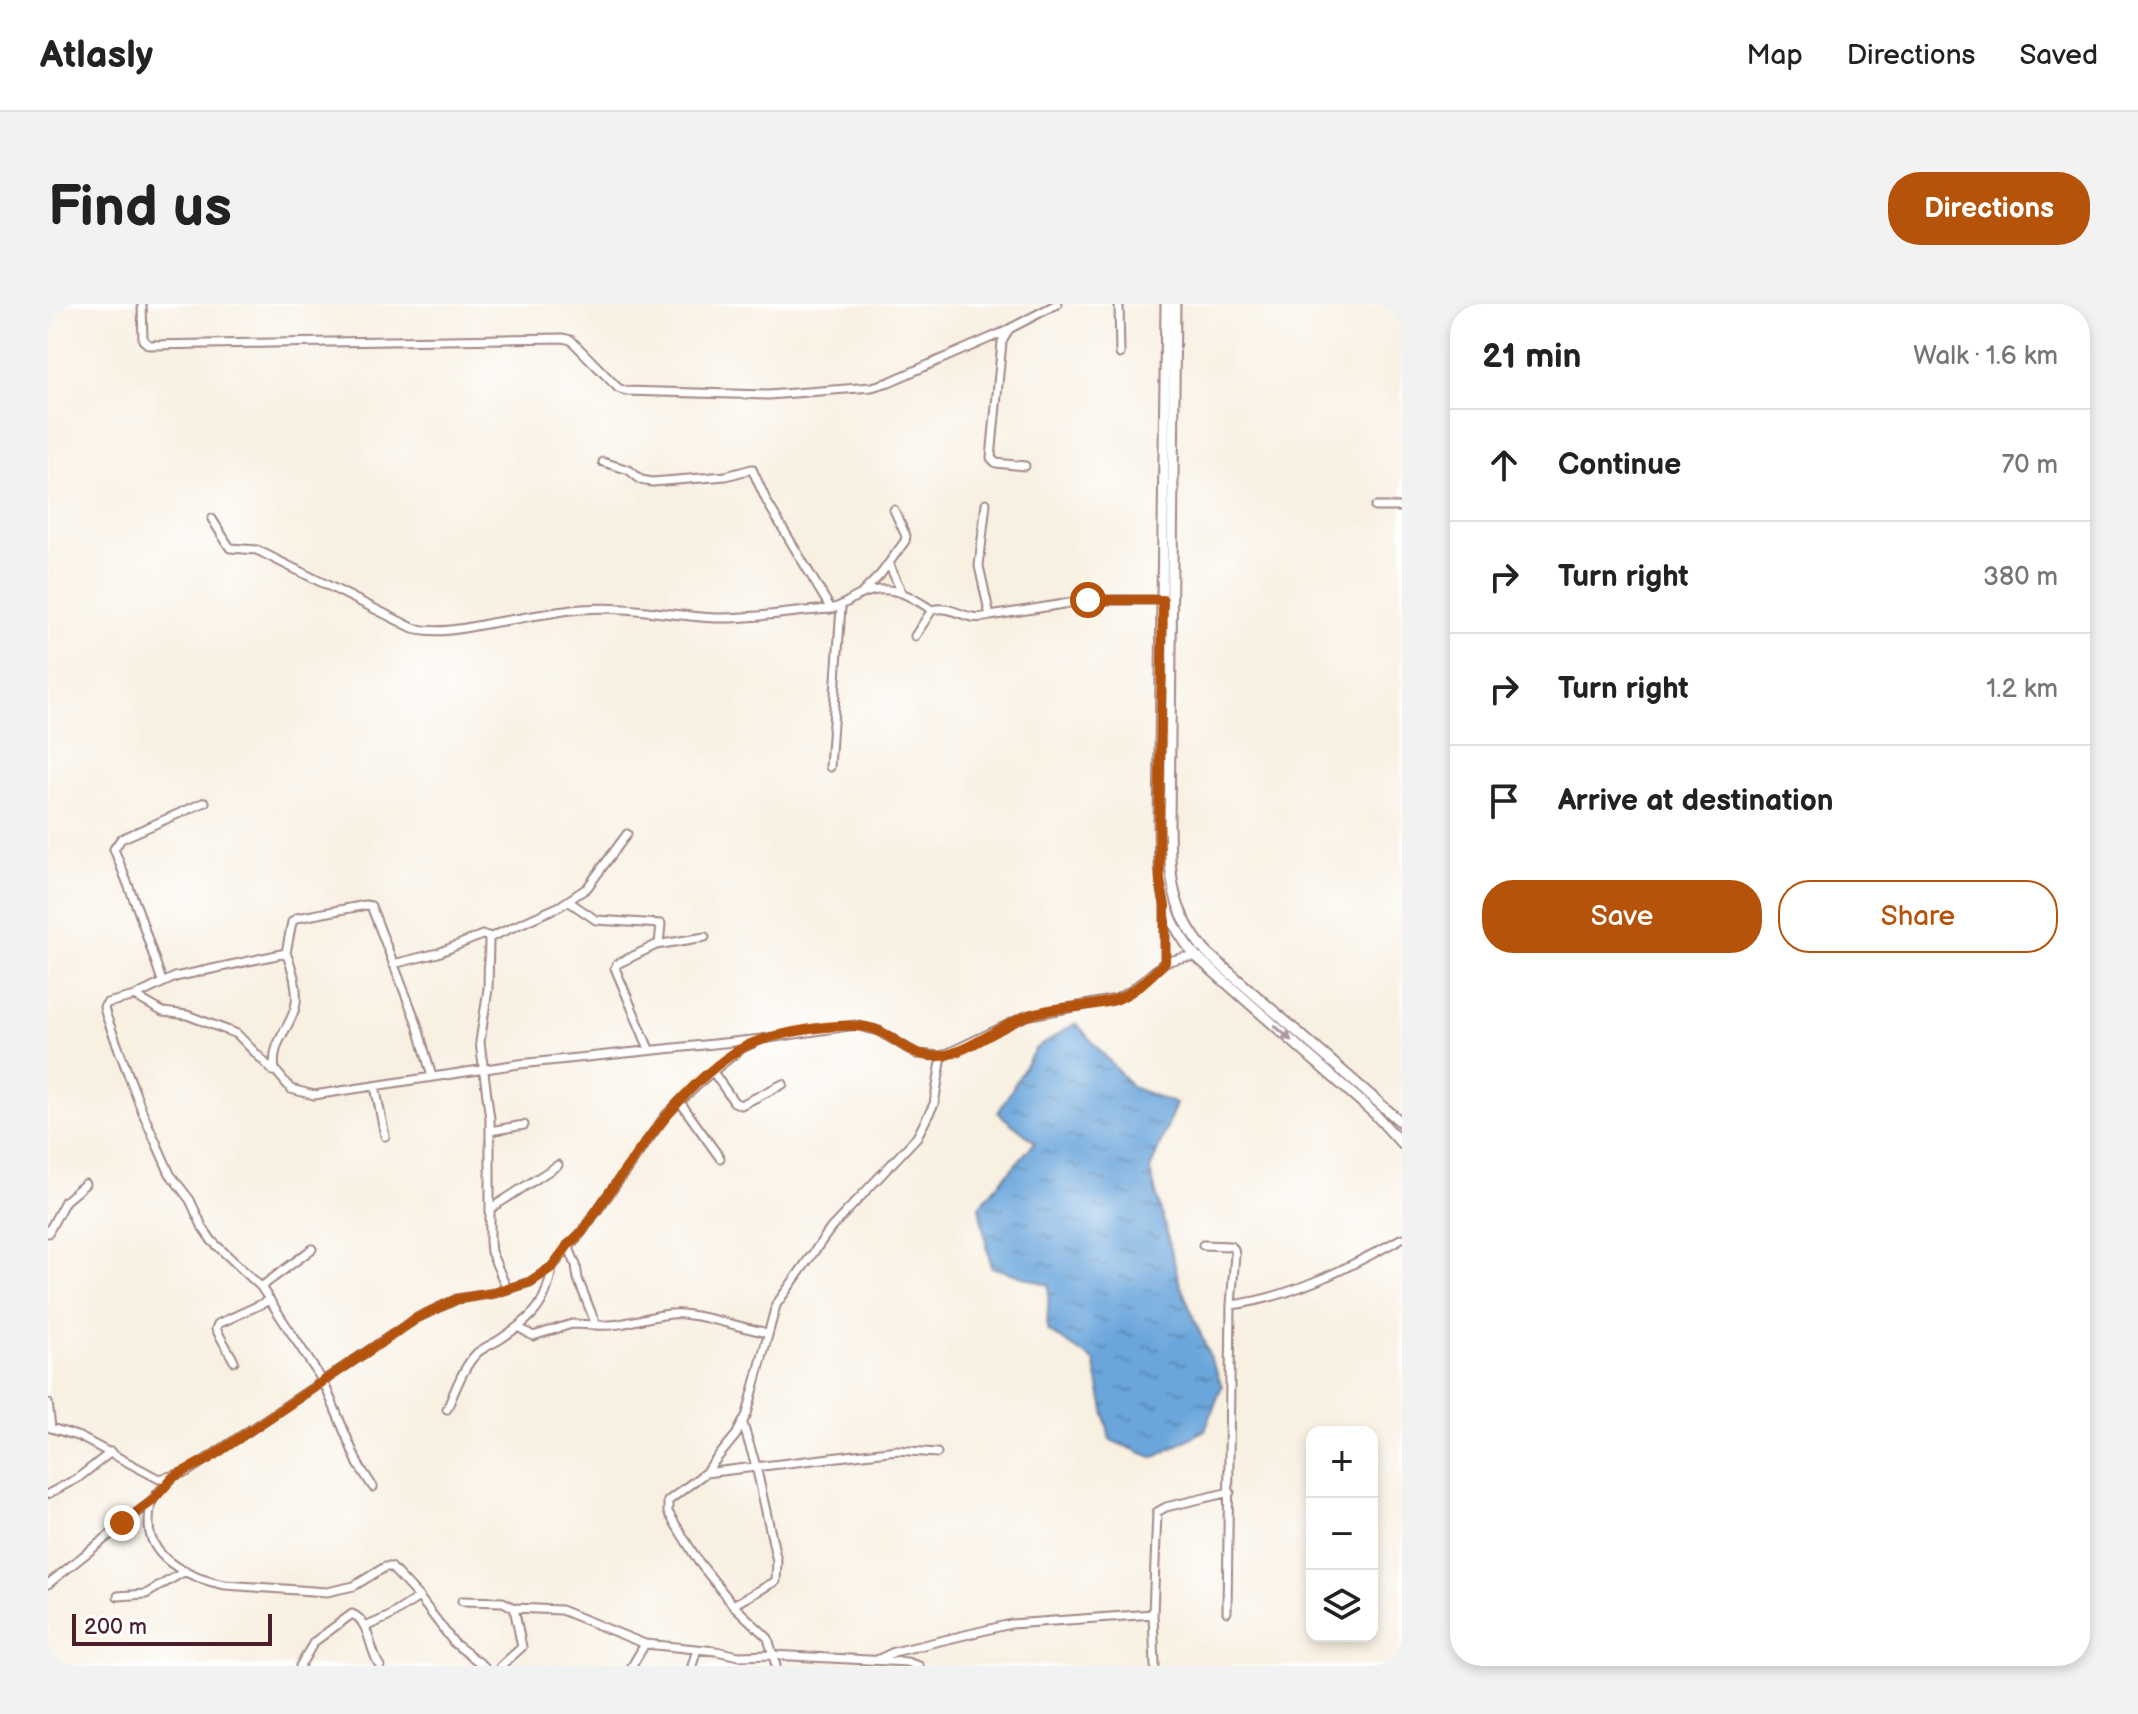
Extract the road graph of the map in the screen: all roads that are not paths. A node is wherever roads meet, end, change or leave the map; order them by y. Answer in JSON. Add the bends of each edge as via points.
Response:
{"nodes":[{"id":1,"x":142,"y":304,"type":"edge"},
{"id":2,"x":1057,"y":304,"type":"edge"},
{"id":3,"x":1119,"y":304,"type":"edge"},
{"id":4,"x":1166,"y":304,"type":"edge"},
{"id":5,"x":1175,"y":304,"type":"edge"},
{"id":6,"x":1006,"y":331,"type":"junction"},
{"id":7,"x":1120,"y":354,"type":"dead end"},
{"id":8,"x":603,"y":462,"type":"dead end"},
{"id":9,"x":1025,"y":466,"type":"dead end"},
{"id":10,"x":1168,"y":474,"type":"junction"},
{"id":11,"x":986,"y":503,"type":"dead end"},
{"id":12,"x":1375,"y":507,"type":"dead end"},
{"id":13,"x":1402,"y":507,"type":"edge"},
{"id":14,"x":894,"y":510,"type":"dead end"},
{"id":15,"x":212,"y":519,"type":"dead end"},
{"id":16,"x":889,"y":564,"type":"junction"},
{"id":17,"x":901,"y":591,"type":"junction"},
{"id":18,"x":860,"y":595,"type":"junction"},
{"id":19,"x":1163,"y":600,"type":"junction"},
{"id":20,"x":841,"y":607,"type":"junction"},
{"id":21,"x":831,"y":609,"type":"junction"},
{"id":22,"x":932,"y":610,"type":"junction"},
{"id":23,"x":990,"y":616,"type":"junction"},
{"id":24,"x":915,"y":636,"type":"dead end"},
{"id":25,"x":830,"y":767,"type":"dead end"},
{"id":26,"x":205,"y":802,"type":"dead end"},
{"id":27,"x":1164,"y":824,"type":"junction"},
{"id":28,"x":627,"y":834,"type":"dead end"},
{"id":29,"x":568,"y":901,"type":"junction"},
{"id":30,"x":1165,"y":905,"type":"junction"},
{"id":31,"x":705,"y":937,"type":"dead end"},
{"id":32,"x":489,"y":938,"type":"junction"},
{"id":33,"x":659,"y":944,"type":"junction"},
{"id":34,"x":286,"y":953,"type":"junction"},
{"id":35,"x":1197,"y":957,"type":"junction"},
{"id":36,"x":1165,"y":962,"type":"junction"},
{"id":37,"x":393,"y":964,"type":"junction"},
{"id":38,"x":162,"y":981,"type":"junction"},
{"id":39,"x":135,"y":996,"type":"junction"},
{"id":40,"x":762,"y":1039,"type":"junction"},
{"id":41,"x":649,"y":1049,"type":"junction"},
{"id":42,"x":942,"y":1056,"type":"junction"},
{"id":43,"x":485,"y":1069,"type":"junction"},
{"id":44,"x":713,"y":1072,"type":"junction"},
{"id":45,"x":432,"y":1077,"type":"junction"},
{"id":46,"x":281,"y":1080,"type":"junction"},
{"id":47,"x":783,"y":1084,"type":"dead end"},
{"id":48,"x":375,"y":1086,"type":"junction"},
{"id":49,"x":680,"y":1102,"type":"junction"},
{"id":50,"x":1402,"y":1123,"type":"edge"},
{"id":51,"x":524,"y":1125,"type":"dead end"},
{"id":52,"x":490,"y":1131,"type":"junction"},
{"id":53,"x":385,"y":1136,"type":"dead end"},
{"id":54,"x":1402,"y":1144,"type":"edge"},
{"id":55,"x":720,"y":1158,"type":"dead end"},
{"id":56,"x":558,"y":1165,"type":"dead end"},
{"id":57,"x":85,"y":1184,"type":"dead end"},
{"id":58,"x":490,"y":1209,"type":"junction"},
{"id":59,"x":48,"y":1233,"type":"edge"},
{"id":60,"x":1402,"y":1238,"type":"edge"},
{"id":61,"x":568,"y":1245,"type":"junction"},
{"id":62,"x":1203,"y":1245,"type":"dead end"},
{"id":63,"x":312,"y":1249,"type":"dead end"},
{"id":64,"x":552,"y":1267,"type":"junction"},
{"id":65,"x":261,"y":1287,"type":"junction"},
{"id":66,"x":507,"y":1289,"type":"junction"},
{"id":67,"x":270,"y":1300,"type":"junction"},
{"id":68,"x":1231,"y":1305,"type":"junction"},
{"id":69,"x":596,"y":1325,"type":"junction"},
{"id":70,"x":518,"y":1327,"type":"junction"},
{"id":71,"x":768,"y":1333,"type":"junction"},
{"id":72,"x":234,"y":1361,"type":"dead end"},
{"id":73,"x":324,"y":1383,"type":"junction"},
{"id":74,"x":48,"y":1403,"type":"edge"},
{"id":75,"x":447,"y":1409,"type":"dead end"},
{"id":76,"x":743,"y":1422,"type":"junction"},
{"id":77,"x":50,"y":1428,"type":"edge"},
{"id":78,"x":111,"y":1452,"type":"junction"},
{"id":79,"x":937,"y":1453,"type":"dead end"},
{"id":80,"x":756,"y":1466,"type":"junction"},
{"id":81,"x":705,"y":1473,"type":"junction"},
{"id":82,"x":173,"y":1477,"type":"junction"},
{"id":83,"x":373,"y":1487,"type":"dead end"},
{"id":84,"x":1230,"y":1492,"type":"junction"},
{"id":85,"x":48,"y":1494,"type":"edge"},
{"id":86,"x":151,"y":1502,"type":"junction"},
{"id":87,"x":185,"y":1571,"type":"junction"},
{"id":88,"x":48,"y":1584,"type":"edge"},
{"id":89,"x":118,"y":1596,"type":"dead end"},
{"id":90,"x":419,"y":1597,"type":"junction"},
{"id":91,"x":462,"y":1601,"type":"dead end"},
{"id":92,"x":733,"y":1605,"type":"junction"},
{"id":93,"x":514,"y":1608,"type":"junction"},
{"id":94,"x":1227,"y":1612,"type":"dead end"},
{"id":95,"x":1153,"y":1614,"type":"junction"},
{"id":96,"x":365,"y":1627,"type":"junction"},
{"id":97,"x":645,"y":1644,"type":"junction"},
{"id":98,"x":697,"y":1649,"type":"junction"},
{"id":99,"x":772,"y":1655,"type":"junction"},
{"id":100,"x":874,"y":1661,"type":"junction"},
{"id":101,"x":300,"y":1666,"type":"edge"},
{"id":102,"x":380,"y":1666,"type":"edge"},
{"id":103,"x":484,"y":1666,"type":"edge"},
{"id":104,"x":501,"y":1666,"type":"edge"},
{"id":105,"x":632,"y":1666,"type":"edge"},
{"id":106,"x":692,"y":1666,"type":"edge"},
{"id":107,"x":776,"y":1666,"type":"edge"},
{"id":108,"x":919,"y":1666,"type":"edge"},
{"id":109,"x":1155,"y":1666,"type":"edge"}],
"edges":[{"from":1,"to":6,"type":"street","via":[[143,340],[149,345],[563,338],[618,388],[669,394],[768,395],[872,387]]},
{"from":2,"to":6,"type":"street"},
{"from":3,"to":7,"type":"street"},
{"from":4,"to":10,"type":"main road"},
{"from":5,"to":10,"type":"main road"},
{"from":6,"to":9,"type":"street","via":[[991,458]]},
{"from":8,"to":21,"type":"street","via":[[652,482],[752,469]]},
{"from":10,"to":19,"type":"main road"},
{"from":10,"to":27,"type":"main road"},
{"from":11,"to":23,"type":"street","via":[[979,566]]},
{"from":12,"to":13,"type":"street"},
{"from":14,"to":16,"type":"street","via":[[906,536]]},
{"from":15,"to":21,"type":"street","via":[[230,548],[257,550],[427,632],[579,609],[618,607],[719,618]]},
{"from":16,"to":17,"type":"street"},
{"from":16,"to":18,"type":"street"},
{"from":17,"to":18,"type":"street"},
{"from":17,"to":22,"type":"street"},
{"from":18,"to":20,"type":"street"},
{"from":19,"to":23,"type":"street","via":[[1088,600]]},
{"from":19,"to":27,"type":"main road"},
{"from":20,"to":21,"type":"street"},
{"from":20,"to":25,"type":"street"},
{"from":22,"to":23,"type":"street","via":[[943,608],[976,620]]},
{"from":22,"to":24,"type":"street"},
{"from":26,"to":38,"type":"street","via":[[121,839],[114,849]]},
{"from":27,"to":30,"type":"main road","via":[[1160,880]]},
{"from":27,"to":50,"type":"main road","via":[[1174,896],[1194,938]]},
{"from":28,"to":29,"type":"street","via":[[587,888]]},
{"from":29,"to":32,"type":"street"},
{"from":29,"to":33,"type":"street","via":[[596,920],[661,924]]},
{"from":30,"to":35,"type":"main road"},
{"from":30,"to":36,"type":"street"},
{"from":31,"to":33,"type":"street"},
{"from":32,"to":37,"type":"street","via":[[482,935]]},
{"from":32,"to":43,"type":"street","via":[[488,989],[480,1029]]},
{"from":33,"to":41,"type":"street","via":[[615,968]]},
{"from":34,"to":37,"type":"street","via":[[297,918],[366,905],[373,910]]},
{"from":34,"to":38,"type":"street"},
{"from":34,"to":46,"type":"street","via":[[296,1006],[273,1060]]},
{"from":35,"to":36,"type":"street"},
{"from":35,"to":54,"type":"main road","one_way":true,"via":[[1374,1113]]},
{"from":36,"to":42,"type":"street","via":[[1116,999],[1026,1016]]},
{"from":37,"to":45,"type":"street"},
{"from":38,"to":39,"type":"street"},
{"from":39,"to":46,"type":"street","via":[[163,1012],[237,1034]]},
{"from":39,"to":65,"type":"street","via":[[104,1007],[161,1157],[212,1241]]},
{"from":40,"to":41,"type":"street"},
{"from":40,"to":42,"type":"street","via":[[855,1025],[879,1031],[917,1054]]},
{"from":40,"to":44,"type":"street"},
{"from":41,"to":43,"type":"street"},
{"from":42,"to":71,"type":"street","via":[[934,1104],[917,1137],[831,1228],[776,1305]]},
{"from":43,"to":45,"type":"street"},
{"from":43,"to":52,"type":"street"},
{"from":44,"to":47,"type":"street","via":[[741,1105]]},
{"from":44,"to":49,"type":"street"},
{"from":45,"to":48,"type":"street"},
{"from":46,"to":48,"type":"street","via":[[291,1089],[314,1095]]},
{"from":48,"to":53,"type":"street"},
{"from":49,"to":55,"type":"street"},
{"from":49,"to":61,"type":"street"},
{"from":51,"to":52,"type":"street"},
{"from":52,"to":58,"type":"street"},
{"from":56,"to":58,"type":"street"},
{"from":57,"to":59,"type":"street","via":[[65,1201]]},
{"from":58,"to":66,"type":"street","via":[[491,1252]]},
{"from":60,"to":68,"type":"street","via":[[1284,1293]]},
{"from":61,"to":64,"type":"street"},
{"from":61,"to":69,"type":"street"},
{"from":62,"to":68,"type":"street","via":[[1234,1249]]},
{"from":63,"to":65,"type":"street"},
{"from":64,"to":66,"type":"street"},
{"from":64,"to":70,"type":"street","via":[[542,1304]]},
{"from":65,"to":67,"type":"street"},
{"from":66,"to":73,"type":"street","via":[[457,1299],[417,1318]]},
{"from":67,"to":72,"type":"street","via":[[218,1324]]},
{"from":67,"to":73,"type":"street"},
{"from":68,"to":84,"type":"street"},
{"from":69,"to":70,"type":"street","via":[[572,1324],[533,1336]]},
{"from":69,"to":71,"type":"street","via":[[614,1327],[682,1314]]},
{"from":70,"to":75,"type":"street","via":[[476,1354]]},
{"from":71,"to":76,"type":"street"},
{"from":73,"to":82,"type":"street"},
{"from":73,"to":83,"type":"street"},
{"from":74,"to":77,"type":"street"},
{"from":76,"to":80,"type":"street"},
{"from":76,"to":81,"type":"street"},
{"from":77,"to":78,"type":"street"},
{"from":78,"to":82,"type":"street","via":[[159,1479]]},
{"from":78,"to":85,"type":"street"},
{"from":79,"to":80,"type":"street","via":[[907,1449]]},
{"from":80,"to":81,"type":"street"},
{"from":80,"to":92,"type":"street","via":[[777,1577]]},
{"from":81,"to":92,"type":"street","via":[[668,1501],[668,1512]]},
{"from":82,"to":86,"type":"street"},
{"from":84,"to":94,"type":"street"},
{"from":84,"to":95,"type":"street","via":[[1157,1512]]},
{"from":86,"to":87,"type":"street","via":[[150,1536],[162,1557]]},
{"from":86,"to":88,"type":"street"},
{"from":87,"to":89,"type":"street","via":[[146,1594]]},
{"from":87,"to":90,"type":"street","via":[[225,1585],[327,1592],[354,1586],[391,1567]]},
{"from":90,"to":96,"type":"street"},
{"from":90,"to":103,"type":"street","via":[[454,1643]]},
{"from":91,"to":93,"type":"street","via":[[503,1602]]},
{"from":92,"to":99,"type":"street","via":[[768,1638]]},
{"from":93,"to":97,"type":"street","via":[[561,1610]]},
{"from":93,"to":104,"type":"street","via":[[522,1647]]},
{"from":95,"to":100,"type":"street","via":[[1011,1624]]},
{"from":95,"to":109,"type":"street"},
{"from":96,"to":101,"type":"street","via":[[352,1614],[314,1642]]},
{"from":96,"to":102,"type":"street"},
{"from":97,"to":98,"type":"street"},
{"from":97,"to":105,"type":"street"},
{"from":98,"to":99,"type":"street"},
{"from":98,"to":106,"type":"street"},
{"from":99,"to":100,"type":"street"},
{"from":99,"to":107,"type":"street"},
{"from":100,"to":108,"type":"street"}]}
